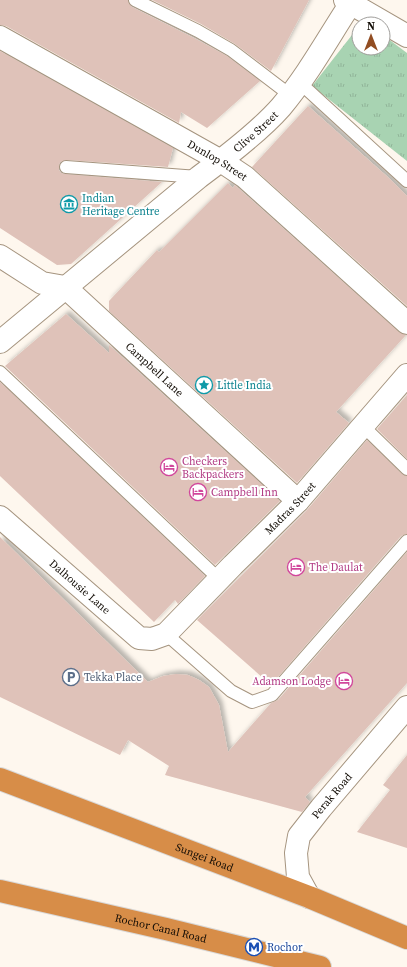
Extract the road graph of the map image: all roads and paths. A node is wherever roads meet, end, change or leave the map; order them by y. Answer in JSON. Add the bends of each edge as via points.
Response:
{"nodes":[{"id":1,"x":135,"y":0,"type":"edge"},
{"id":2,"x":349,"y":1,"type":"edge"},
{"id":3,"x":0,"y":36,"type":"edge"},
{"id":4,"x":407,"y":36,"type":"edge"},
{"id":5,"x":295,"y":89,"type":"junction"},
{"id":6,"x":221,"y":161,"type":"junction"},
{"id":7,"x":66,"y":168,"type":"dead end"},
{"id":8,"x":199,"y":177,"type":"junction"},
{"id":9,"x":407,"y":181,"type":"edge"},
{"id":10,"x":0,"y":256,"type":"edge"},
{"id":11,"x":65,"y":287,"type":"junction"},
{"id":12,"x":407,"y":323,"type":"edge"},
{"id":13,"x":0,"y":342,"type":"edge"},
{"id":14,"x":0,"y":372,"type":"edge"},
{"id":15,"x":407,"y":375,"type":"edge"},
{"id":16,"x":363,"y":426,"type":"junction"},
{"id":17,"x":407,"y":469,"type":"edge"},
{"id":18,"x":298,"y":501,"type":"junction"},
{"id":19,"x":0,"y":518,"type":"edge"},
{"id":20,"x":407,"y":541,"type":"edge"},
{"id":21,"x":220,"y":579,"type":"junction"},
{"id":22,"x":166,"y":634,"type":"junction"},
{"id":23,"x":407,"y":707,"type":"edge"},
{"id":24,"x":0,"y":779,"type":"edge"},
{"id":25,"x":0,"y":891,"type":"edge"},
{"id":26,"x":309,"y":897,"type":"junction"},
{"id":27,"x":407,"y":938,"type":"edge"},
{"id":28,"x":320,"y":967,"type":"edge"}],
"edges":[{"from":1,"to":5,"type":"lane","via":[[198,31]]},
{"from":2,"to":4,"type":"street"},
{"from":2,"to":5,"type":"street","name":"Clive Street"},
{"from":3,"to":6,"type":"street","name":"Dunlop Street"},
{"from":5,"to":6,"type":"street","name":"Clive Street","via":[[269,120]]},
{"from":5,"to":9,"type":"lane"},
{"from":6,"to":8,"type":"street","name":"Clive Street"},
{"from":6,"to":12,"type":"street","name":"Dunlop Street","via":[[245,177]]},
{"from":7,"to":8,"type":"lane"},
{"from":8,"to":11,"type":"street","name":"Clive Street"},
{"from":10,"to":11,"type":"street","via":[[42,283]]},
{"from":11,"to":13,"type":"street","name":"Clive Street"},
{"from":11,"to":18,"type":"street","name":"Campbell Lane"},
{"from":14,"to":21,"type":"lane"},
{"from":15,"to":16,"type":"street","name":"Madras Street"},
{"from":16,"to":17,"type":"lane"},
{"from":16,"to":18,"type":"street","name":"Madras Street"},
{"from":18,"to":21,"type":"street","name":"Madras Street"},
{"from":19,"to":22,"type":"street","name":"Dalhousie Lane","via":[[139,638],[152,639]]},
{"from":20,"to":22,"type":"lane","via":[[272,695],[252,702],[231,691]]},
{"from":21,"to":22,"type":"street","name":"Madras Street"},
{"from":23,"to":26,"type":"street","name":"Perak Road","via":[[299,836],[296,853],[298,877]]},
{"from":24,"to":26,"type":"highway","name":"Sungei Road"},
{"from":25,"to":28,"type":"highway","name":"Rochor Canal Road"},
{"from":26,"to":27,"type":"highway","name":"Sungei Road"}]}
